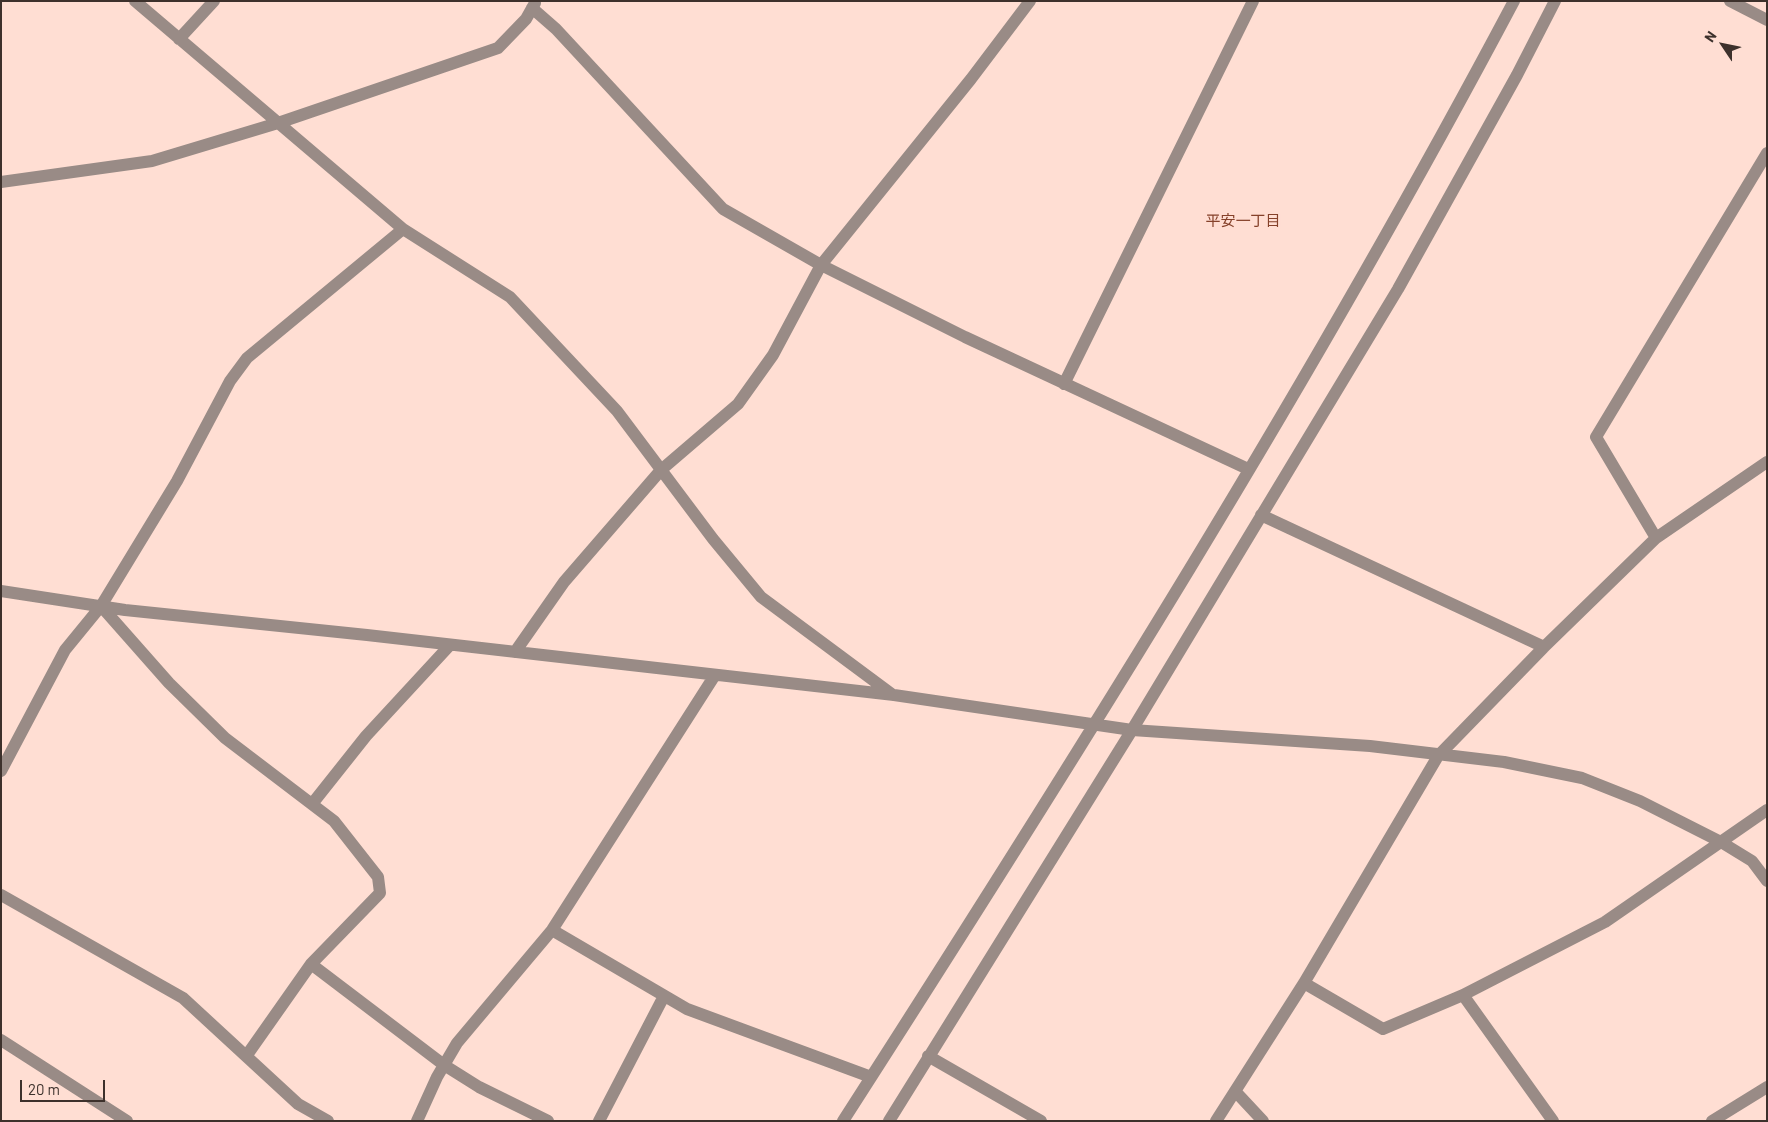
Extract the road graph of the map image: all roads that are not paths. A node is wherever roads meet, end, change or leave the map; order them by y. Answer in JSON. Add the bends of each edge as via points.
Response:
{"nodes":[{"id":1,"x":135,"y":1,"type":"edge"},
{"id":2,"x":214,"y":1,"type":"edge"},
{"id":3,"x":1030,"y":1,"type":"edge"},
{"id":4,"x":1253,"y":1,"type":"edge"},
{"id":5,"x":1514,"y":1,"type":"edge"},
{"id":6,"x":1555,"y":1,"type":"edge"},
{"id":7,"x":1730,"y":1,"type":"edge"},
{"id":8,"x":534,"y":5,"type":"edge"},
{"id":9,"x":1767,"y":20,"type":"edge"},
{"id":10,"x":180,"y":39,"type":"junction"},
{"id":11,"x":278,"y":123,"type":"junction"},
{"id":12,"x":1767,"y":153,"type":"edge"},
{"id":13,"x":1,"y":182,"type":"edge"},
{"id":14,"x":402,"y":229,"type":"junction"},
{"id":15,"x":821,"y":264,"type":"junction"},
{"id":16,"x":1064,"y":384,"type":"junction"},
{"id":17,"x":1767,"y":462,"type":"edge"},
{"id":18,"x":661,"y":470,"type":"junction"},
{"id":19,"x":1248,"y":470,"type":"junction"},
{"id":20,"x":1261,"y":515,"type":"junction"},
{"id":21,"x":1656,"y":538,"type":"junction"},
{"id":22,"x":1,"y":591,"type":"edge"},
{"id":23,"x":101,"y":606,"type":"junction"},
{"id":24,"x":450,"y":645,"type":"junction"},
{"id":25,"x":1544,"y":647,"type":"junction"},
{"id":26,"x":515,"y":652,"type":"junction"},
{"id":27,"x":715,"y":675,"type":"junction"},
{"id":28,"x":894,"y":696,"type":"junction"},
{"id":29,"x":1094,"y":724,"type":"junction"},
{"id":30,"x":1132,"y":730,"type":"junction"},
{"id":31,"x":1438,"y":756,"type":"junction"},
{"id":32,"x":1,"y":771,"type":"edge"},
{"id":33,"x":312,"y":804,"type":"junction"},
{"id":34,"x":1767,"y":810,"type":"edge"},
{"id":35,"x":1721,"y":842,"type":"junction"},
{"id":36,"x":1767,"y":881,"type":"edge"},
{"id":37,"x":1,"y":895,"type":"edge"},
{"id":38,"x":552,"y":930,"type":"junction"},
{"id":39,"x":311,"y":964,"type":"junction"},
{"id":40,"x":1304,"y":983,"type":"junction"},
{"id":41,"x":1463,"y":995,"type":"junction"},
{"id":42,"x":664,"y":996,"type":"junction"},
{"id":43,"x":1,"y":1040,"type":"edge"},
{"id":44,"x":247,"y":1055,"type":"junction"},
{"id":45,"x":928,"y":1056,"type":"junction"},
{"id":46,"x":444,"y":1065,"type":"junction"},
{"id":47,"x":871,"y":1077,"type":"junction"},
{"id":48,"x":1767,"y":1087,"type":"edge"},
{"id":49,"x":1235,"y":1091,"type":"junction"},
{"id":50,"x":127,"y":1121,"type":"edge"},
{"id":51,"x":328,"y":1121,"type":"edge"},
{"id":52,"x":417,"y":1121,"type":"edge"},
{"id":53,"x":548,"y":1121,"type":"edge"},
{"id":54,"x":599,"y":1121,"type":"edge"},
{"id":55,"x":843,"y":1121,"type":"edge"},
{"id":56,"x":889,"y":1121,"type":"edge"},
{"id":57,"x":1041,"y":1121,"type":"edge"},
{"id":58,"x":1216,"y":1121,"type":"edge"},
{"id":59,"x":1263,"y":1121,"type":"edge"},
{"id":60,"x":1553,"y":1121,"type":"edge"},
{"id":61,"x":1712,"y":1121,"type":"edge"}],
"edges":[{"from":1,"to":10,"type":"street"},
{"from":2,"to":10,"type":"street"},
{"from":3,"to":15,"type":"street"},
{"from":4,"to":16,"type":"street"},
{"from":5,"to":19,"type":"street","via":[[1378,250]]},
{"from":6,"to":20,"type":"street","via":[[1518,75],[1398,289]]},
{"from":7,"to":9,"type":"street"},
{"from":8,"to":11,"type":"street","via":[[526,19],[498,48]]},
{"from":8,"to":15,"type":"street","via":[[723,209]]},
{"from":10,"to":11,"type":"street"},
{"from":11,"to":13,"type":"street","via":[[152,161]]},
{"from":11,"to":14,"type":"street"},
{"from":12,"to":21,"type":"street","via":[[1596,437]]},
{"from":14,"to":18,"type":"street","via":[[510,297],[617,411]]},
{"from":14,"to":23,"type":"street","via":[[248,358],[230,381],[178,481]]},
{"from":15,"to":16,"type":"street"},
{"from":15,"to":18,"type":"street","via":[[773,354],[738,404]]},
{"from":16,"to":19,"type":"street"},
{"from":17,"to":21,"type":"street"},
{"from":18,"to":26,"type":"street","via":[[564,582]]},
{"from":18,"to":28,"type":"street","via":[[761,597]]},
{"from":19,"to":29,"type":"street"},
{"from":20,"to":25,"type":"street"},
{"from":20,"to":30,"type":"street"},
{"from":21,"to":25,"type":"street"},
{"from":22,"to":23,"type":"street"},
{"from":23,"to":24,"type":"street"},
{"from":23,"to":32,"type":"street","via":[[65,650]]},
{"from":23,"to":33,"type":"street","via":[[169,683],[225,738]]},
{"from":24,"to":26,"type":"street"},
{"from":24,"to":33,"type":"street","via":[[366,736]]},
{"from":25,"to":31,"type":"street"},
{"from":26,"to":27,"type":"street"},
{"from":27,"to":28,"type":"street"},
{"from":27,"to":38,"type":"street"},
{"from":28,"to":29,"type":"street"},
{"from":29,"to":30,"type":"street"},
{"from":29,"to":47,"type":"street"},
{"from":30,"to":31,"type":"street","via":[[1370,746]]},
{"from":30,"to":45,"type":"street"},
{"from":31,"to":35,"type":"street","via":[[1504,762],[1582,778],[1640,800]]},
{"from":31,"to":40,"type":"street"},
{"from":33,"to":39,"type":"street","via":[[334,821],[378,877],[380,893]]},
{"from":34,"to":35,"type":"street"},
{"from":35,"to":36,"type":"street","via":[[1752,861]]},
{"from":35,"to":41,"type":"street","via":[[1605,922]]},
{"from":37,"to":44,"type":"street","via":[[183,998]]},
{"from":38,"to":42,"type":"street"},
{"from":38,"to":46,"type":"street","via":[[457,1044]]},
{"from":39,"to":44,"type":"street"},
{"from":39,"to":46,"type":"street"},
{"from":40,"to":41,"type":"street","via":[[1383,1029]]},
{"from":40,"to":49,"type":"street"},
{"from":41,"to":60,"type":"street"},
{"from":42,"to":47,"type":"street","via":[[687,1009]]},
{"from":42,"to":54,"type":"street"},
{"from":43,"to":50,"type":"street"},
{"from":44,"to":51,"type":"street","via":[[298,1104]]},
{"from":45,"to":56,"type":"street"},
{"from":45,"to":57,"type":"street"},
{"from":46,"to":52,"type":"street"},
{"from":46,"to":53,"type":"street","via":[[479,1087]]},
{"from":47,"to":55,"type":"street"},
{"from":48,"to":61,"type":"street"},
{"from":49,"to":58,"type":"street"},
{"from":49,"to":59,"type":"street"}]}
